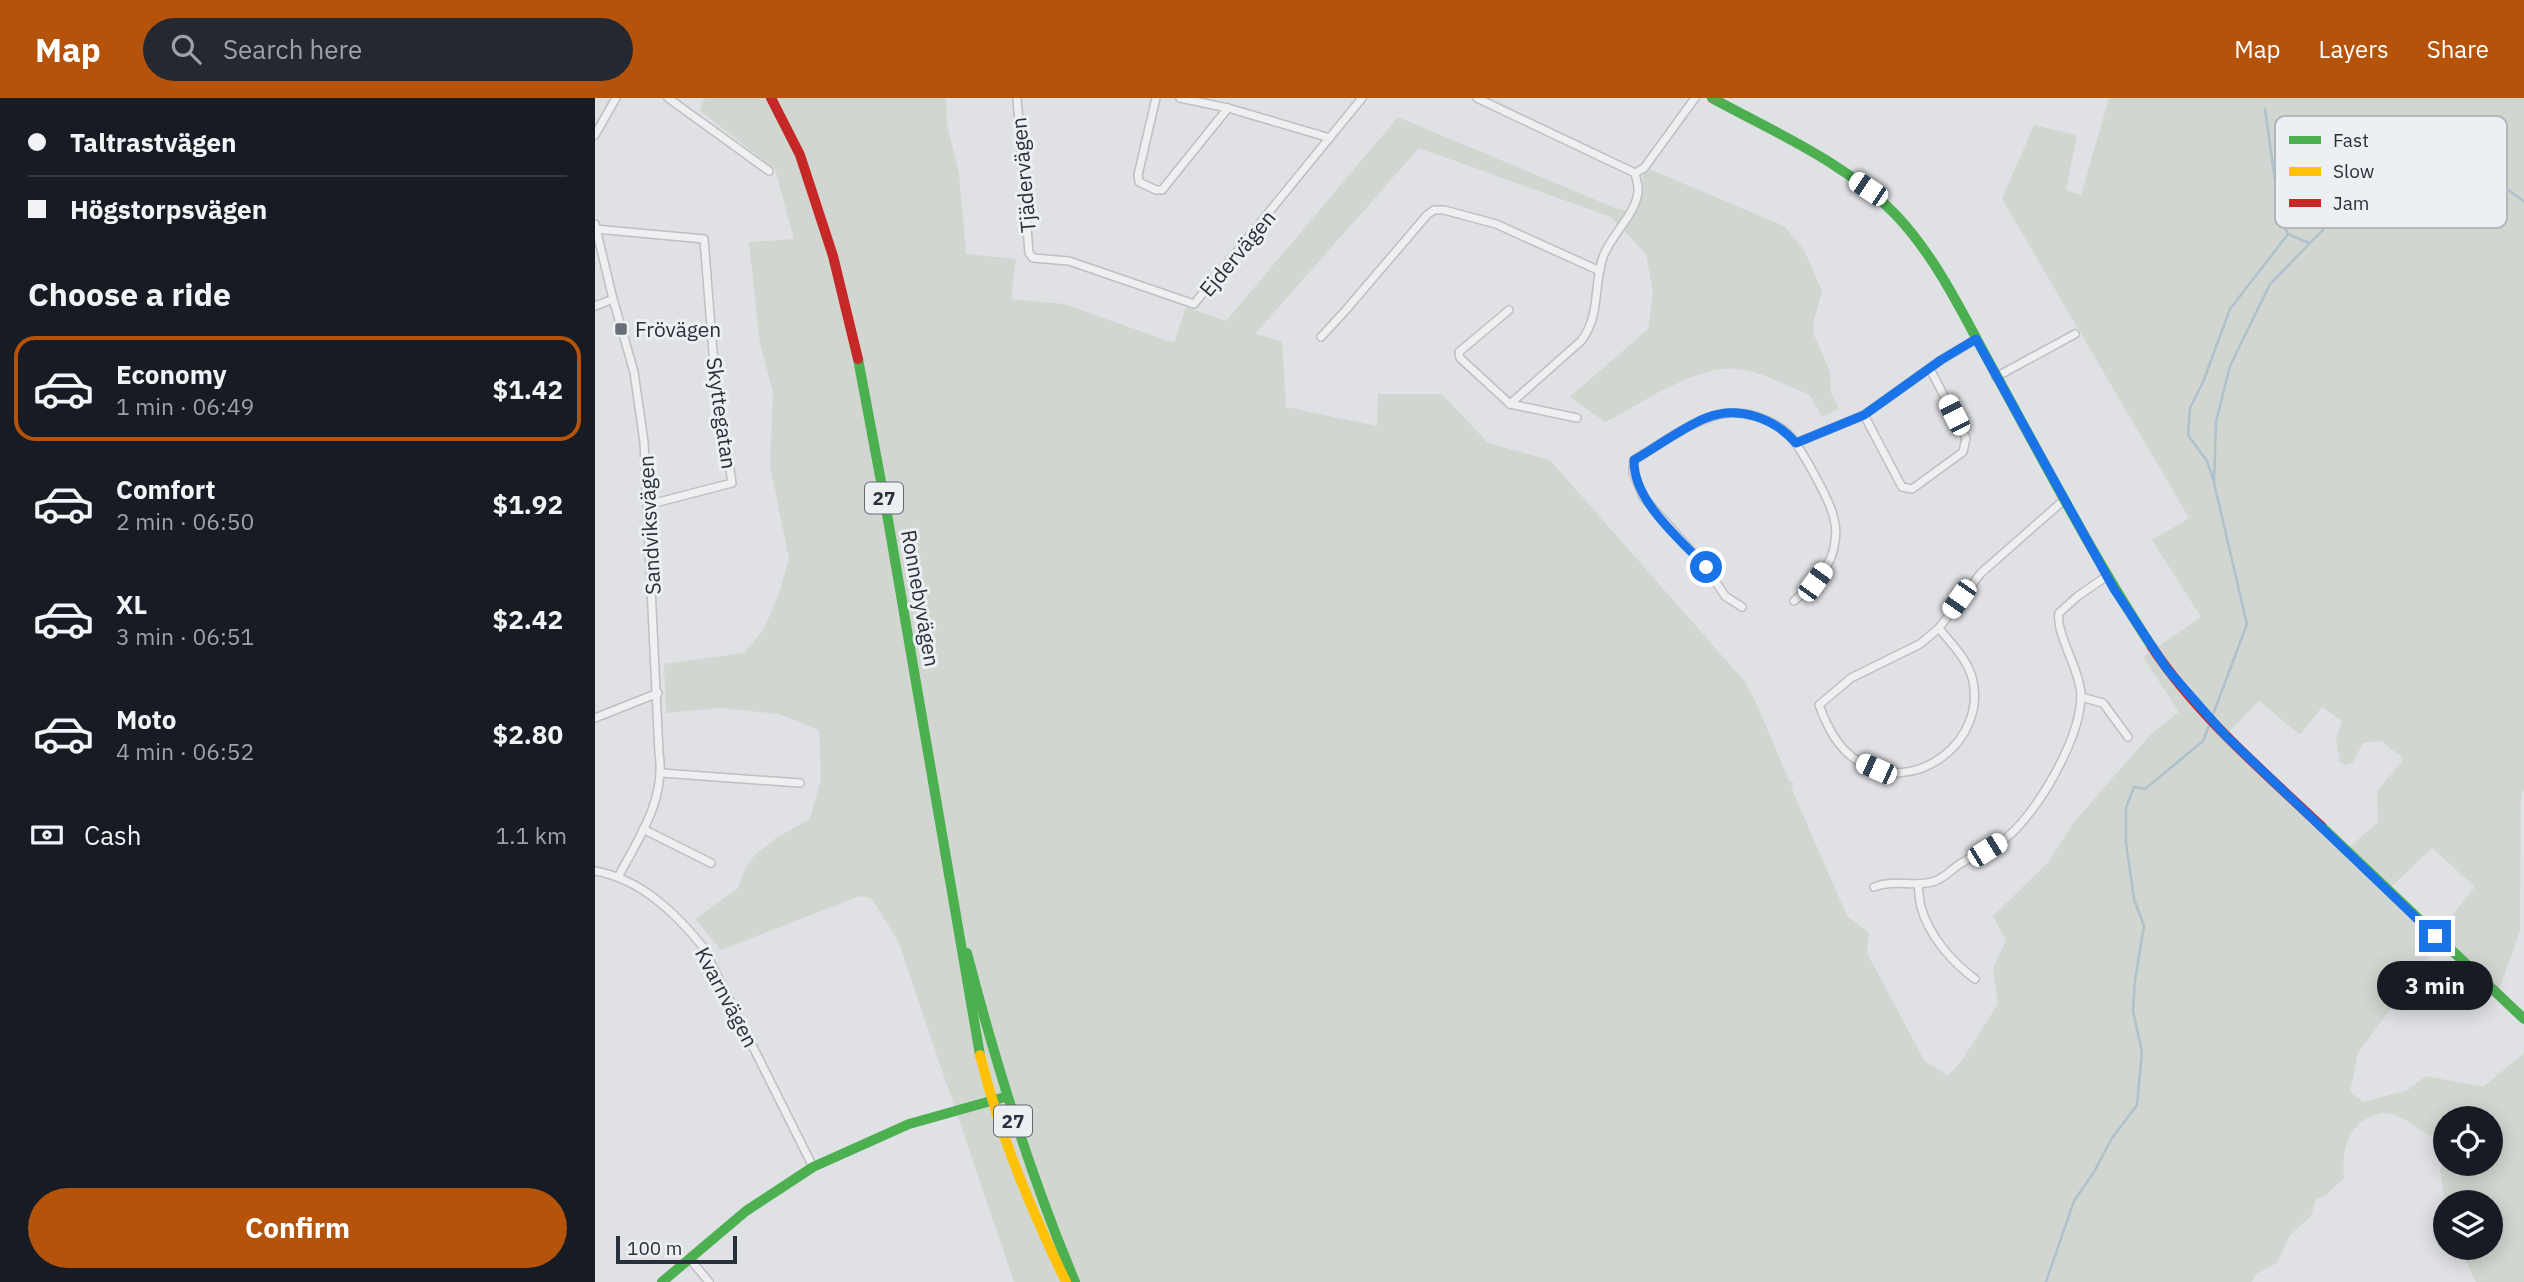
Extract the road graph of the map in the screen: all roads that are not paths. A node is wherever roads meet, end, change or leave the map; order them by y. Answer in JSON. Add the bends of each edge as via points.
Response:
{"nodes":[{"id":1,"x":616,"y":98,"type":"edge"},
{"id":2,"x":668,"y":98,"type":"edge"},
{"id":3,"x":771,"y":98,"type":"edge"},
{"id":4,"x":1017,"y":98,"type":"edge"},
{"id":5,"x":1156,"y":98,"type":"edge"},
{"id":6,"x":1180,"y":98,"type":"edge"},
{"id":7,"x":1362,"y":98,"type":"edge"},
{"id":8,"x":1477,"y":98,"type":"edge"},
{"id":9,"x":1695,"y":98,"type":"edge"},
{"id":10,"x":1712,"y":98,"type":"edge"},
{"id":11,"x":1228,"y":108,"type":"junction"},
{"id":12,"x":595,"y":135,"type":"edge"},
{"id":13,"x":1330,"y":138,"type":"junction"},
{"id":14,"x":769,"y":171,"type":"dead end"},
{"id":15,"x":1635,"y":173,"type":"junction"},
{"id":16,"x":596,"y":228,"type":"edge"},
{"id":17,"x":1029,"y":253,"type":"joint"},
{"id":18,"x":1600,"y":271,"type":"junction"},
{"id":19,"x":613,"y":299,"type":"junction"},
{"id":20,"x":595,"y":306,"type":"edge"},
{"id":21,"x":1509,"y":310,"type":"dead end"},
{"id":22,"x":2075,"y":334,"type":"dead end"},
{"id":23,"x":1321,"y":337,"type":"dead end"},
{"id":24,"x":1976,"y":339,"type":"junction"},
{"id":25,"x":1930,"y":369,"type":"junction"},
{"id":26,"x":1996,"y":377,"type":"junction"},
{"id":27,"x":1510,"y":404,"type":"junction"},
{"id":28,"x":1864,"y":415,"type":"junction"},
{"id":29,"x":1577,"y":418,"type":"dead end"},
{"id":30,"x":1796,"y":443,"type":"junction"},
{"id":31,"x":2064,"y":500,"type":"junction"},
{"id":32,"x":647,"y":505,"type":"junction"},
{"id":33,"x":2107,"y":576,"type":"junction"},
{"id":34,"x":1794,"y":601,"type":"dead end"},
{"id":35,"x":1742,"y":607,"type":"dead end"},
{"id":36,"x":1939,"y":628,"type":"junction"},
{"id":37,"x":658,"y":693,"type":"junction"},
{"id":38,"x":2081,"y":697,"type":"junction"},
{"id":39,"x":595,"y":718,"type":"edge"},
{"id":40,"x":2128,"y":737,"type":"dead end"},
{"id":41,"x":662,"y":773,"type":"junction"},
{"id":42,"x":800,"y":783,"type":"dead end"},
{"id":43,"x":643,"y":829,"type":"junction"},
{"id":44,"x":711,"y":863,"type":"dead end"},
{"id":45,"x":595,"y":871,"type":"edge"},
{"id":46,"x":618,"y":877,"type":"junction"},
{"id":47,"x":1918,"y":884,"type":"junction"},
{"id":48,"x":1874,"y":887,"type":"dead end"},
{"id":49,"x":956,"y":910,"type":"junction"},
{"id":50,"x":1975,"y":979,"type":"dead end"},
{"id":51,"x":2524,"y":1019,"type":"edge"},
{"id":52,"x":1005,"y":1097,"type":"junction"},
{"id":53,"x":991,"y":1101,"type":"junction"},
{"id":54,"x":813,"y":1167,"type":"junction"},
{"id":55,"x":690,"y":1259,"type":"junction"},
{"id":56,"x":662,"y":1282,"type":"edge"},
{"id":57,"x":709,"y":1282,"type":"edge"},
{"id":58,"x":1066,"y":1282,"type":"edge"},
{"id":59,"x":1075,"y":1282,"type":"edge"}],
"edges":[{"from":1,"to":12,"type":"street"},
{"from":2,"to":14,"type":"street"},
{"from":3,"to":49,"type":"street","name":"Ronnebyvägen","number":"27","via":[[800,155],[853,335]]},
{"from":4,"to":17,"type":"street","name":"Tjädervägen"},
{"from":5,"to":11,"type":"street","via":[[1138,176],[1139,182],[1156,190],[1162,190]]},
{"from":6,"to":11,"type":"street"},
{"from":7,"to":13,"type":"street","name":"Ejdervägen"},
{"from":8,"to":15,"type":"street"},
{"from":9,"to":15,"type":"street","via":[[1644,168]]},
{"from":10,"to":24,"type":"street","via":[[1868,189],[1896,215],[1936,265]]},
{"from":11,"to":13,"type":"street"},
{"from":13,"to":17,"type":"street","name":"Ejdervägen","via":[[1194,304],[1069,261],[1034,258]]},
{"from":15,"to":18,"type":"street","via":[[1636,201],[1603,256]]},
{"from":16,"to":19,"type":"street","name":"Sandviksvägen"},
{"from":16,"to":32,"type":"street","name":"Skyttegatan","via":[[704,239],[714,365],[732,483]]},
{"from":18,"to":23,"type":"street","via":[[1496,224],[1434,210]]},
{"from":18,"to":27,"type":"street","via":[[1589,331]]},
{"from":19,"to":20,"type":"street"},
{"from":19,"to":32,"type":"street","name":"Sandviksvägen","via":[[634,372]]},
{"from":21,"to":27,"type":"street","via":[[1459,352],[1459,358]]},
{"from":22,"to":26,"type":"street"},
{"from":24,"to":25,"type":"street"},
{"from":24,"to":26,"type":"street"},
{"from":25,"to":28,"type":"street"},
{"from":25,"to":28,"type":"street","via":[[1966,438],[1963,452],[1912,489],[1902,487]]},
{"from":26,"to":31,"type":"street"},
{"from":27,"to":29,"type":"street"},
{"from":28,"to":30,"type":"street"},
{"from":30,"to":34,"type":"street","via":[[1835,518],[1836,542],[1829,563]]},
{"from":30,"to":35,"type":"street","via":[[1773,423],[1729,413],[1706,418],[1634,460],[1633,472],[1643,497],[1706,567],[1725,596]]},
{"from":31,"to":33,"type":"street"},
{"from":31,"to":36,"type":"street","via":[[1981,573]]},
{"from":32,"to":37,"type":"street","name":"Sandviksvägen"},
{"from":33,"to":38,"type":"street","via":[[2067,605],[2058,618]]},
{"from":33,"to":51,"type":"street","via":[[2155,654],[2202,711]]},
{"from":36,"to":36,"type":"street","via":[[1920,644],[1851,678],[1819,705],[1828,728],[1858,761],[1876,769],[1916,771],[1936,762],[1963,736],[1974,701],[1971,674]]},
{"from":37,"to":39,"type":"street"},
{"from":37,"to":41,"type":"street","name":"Sandviksvägen"},
{"from":38,"to":40,"type":"street","via":[[2103,703]]},
{"from":38,"to":47,"type":"street","via":[[2070,740],[2028,816],[1995,845],[1945,876]]},
{"from":41,"to":42,"type":"street"},
{"from":41,"to":43,"type":"street","name":"Sandviksvägen","via":[[658,797]]},
{"from":43,"to":44,"type":"street"},
{"from":43,"to":46,"type":"street","name":"Sandviksvägen"},
{"from":45,"to":46,"type":"street","name":"Kvarnvägen"},
{"from":46,"to":54,"type":"street","name":"Kvarnvägen","via":[[657,901],[703,947]]},
{"from":47,"to":48,"type":"street"},
{"from":47,"to":50,"type":"street","via":[[1920,904],[1938,940],[1947,955]]},
{"from":49,"to":52,"type":"street","name":"Ronnebyvägen","number":"27"},
{"from":49,"to":53,"type":"street","name":"Ronnebyvägen","number":"27","via":[[971,1012]]},
{"from":52,"to":53,"type":"street"},
{"from":52,"to":59,"type":"street","name":"Ronnebyvägen","number":"27"},
{"from":53,"to":54,"type":"street","via":[[900,1127]]},
{"from":53,"to":58,"type":"street","name":"Ronnebyvägen","number":"27","via":[[1030,1208]]},
{"from":54,"to":55,"type":"street","via":[[746,1211]]},
{"from":55,"to":56,"type":"street"},
{"from":55,"to":57,"type":"street"}]}
